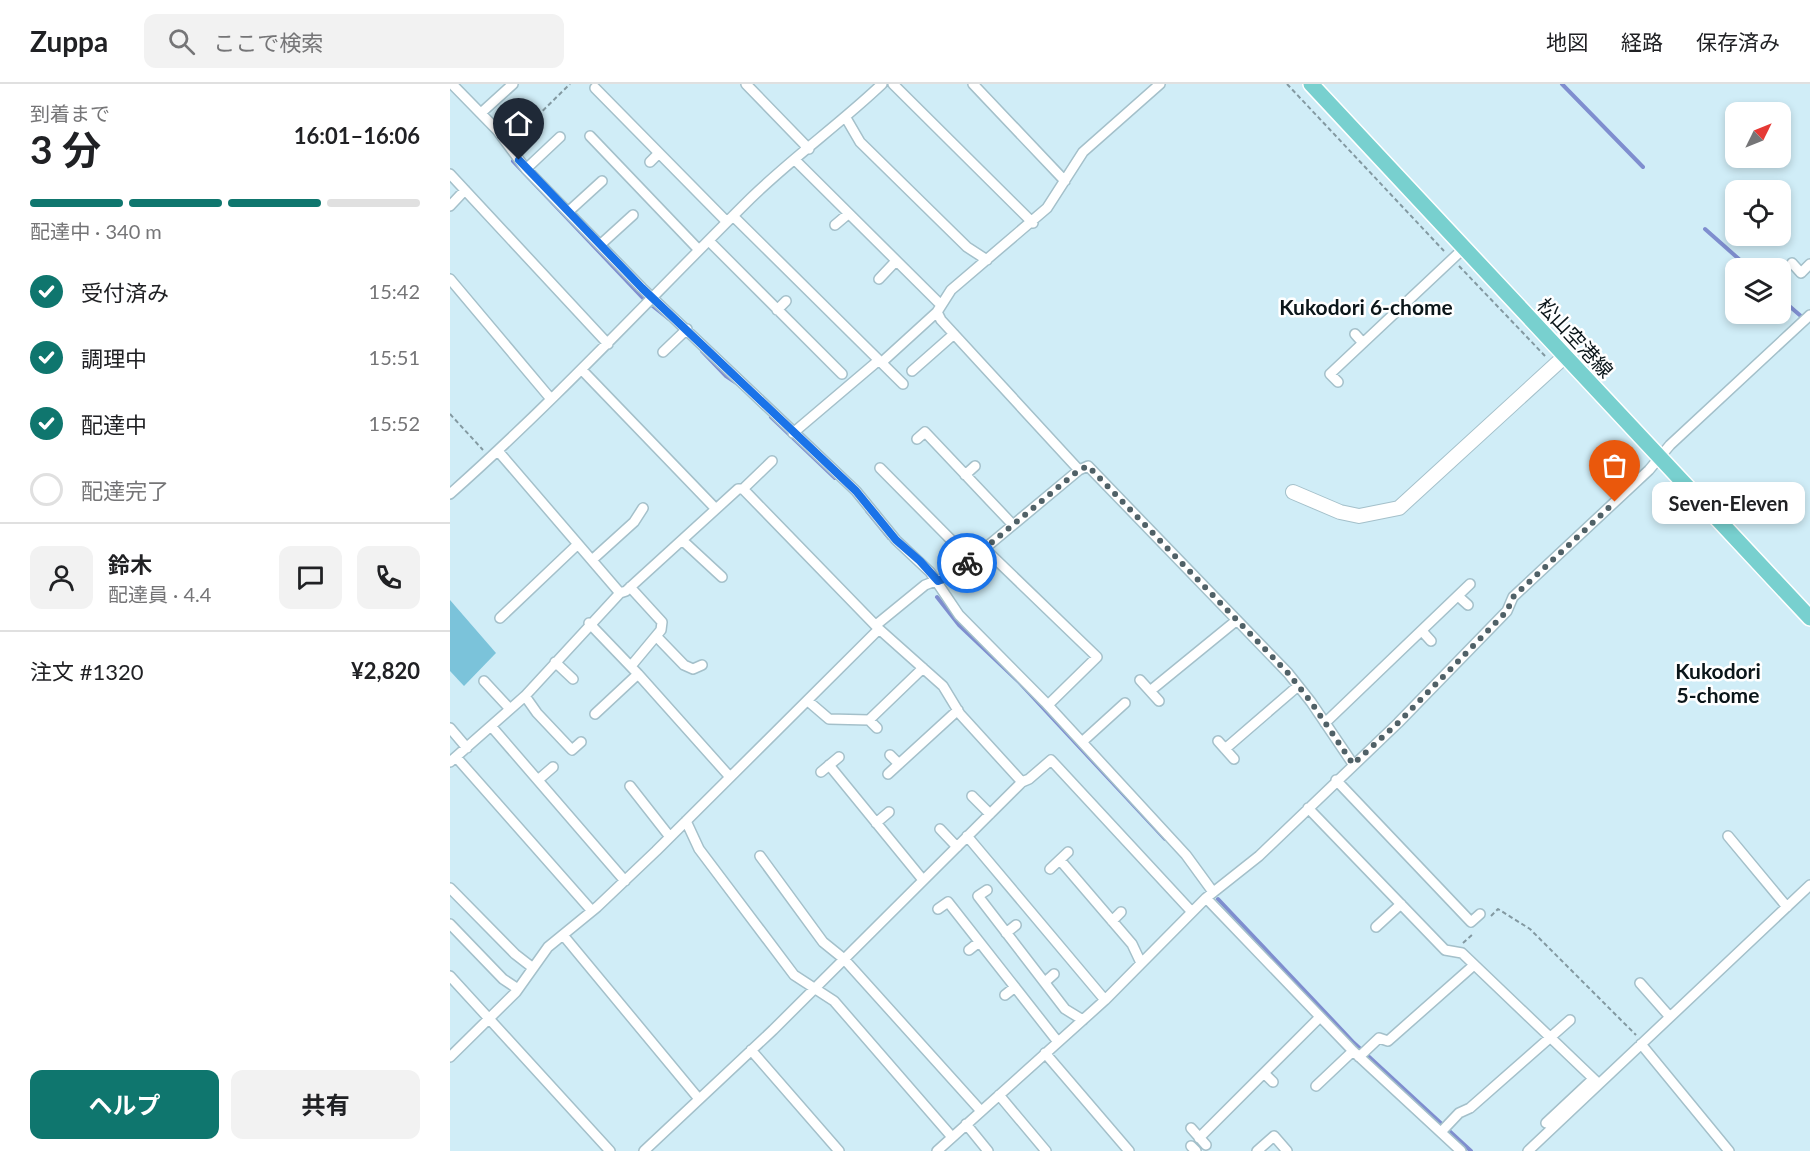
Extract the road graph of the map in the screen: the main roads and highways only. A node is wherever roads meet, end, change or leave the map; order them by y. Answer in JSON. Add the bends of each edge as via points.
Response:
{"nodes":[{"id":1,"x":1311,"y":84,"type":"edge"},
{"id":2,"x":1810,"y":618,"type":"edge"}],
"edges":[{"from":1,"to":2,"type":"main road","name":"松山空港線"}]}
